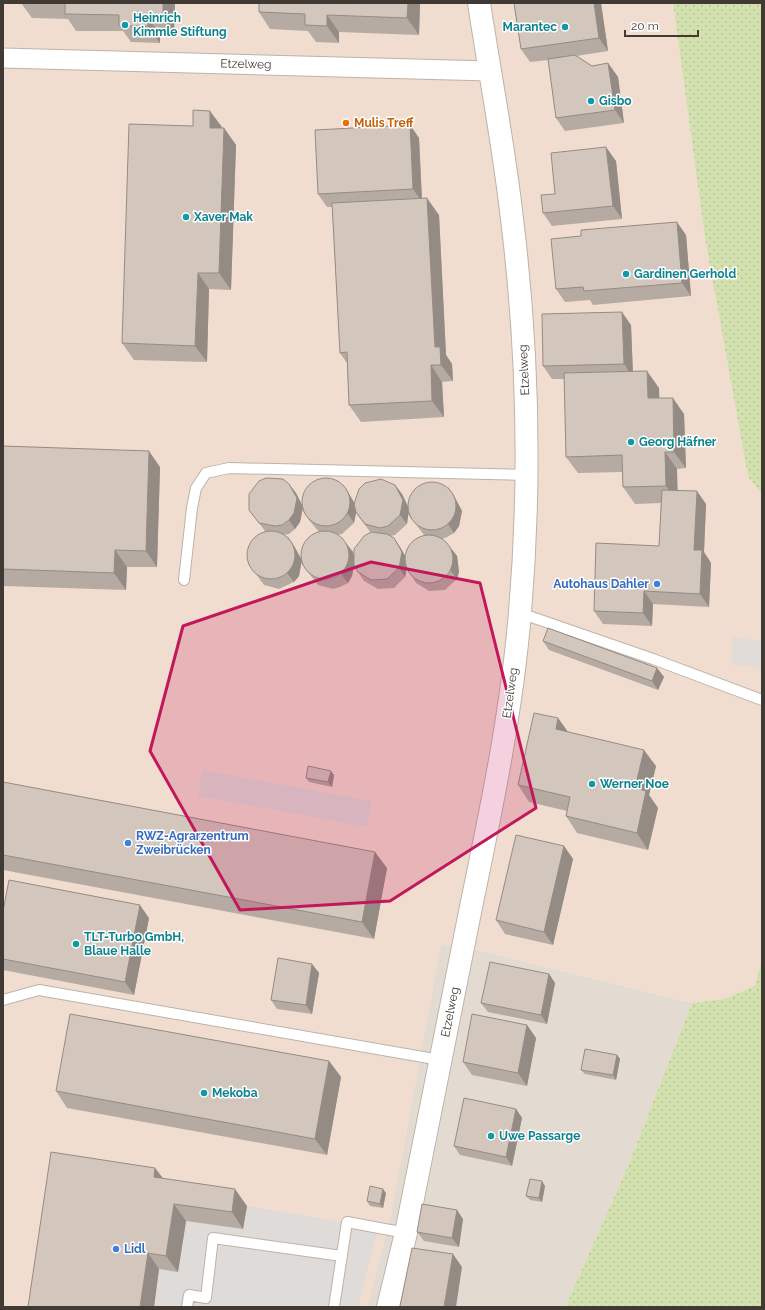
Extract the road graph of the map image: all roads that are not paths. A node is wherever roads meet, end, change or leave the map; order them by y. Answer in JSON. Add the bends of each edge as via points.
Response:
{"nodes":[{"id":1,"x":479,"y":3,"type":"edge"},
{"id":2,"x":3,"y":58,"type":"edge"},
{"id":3,"x":489,"y":71,"type":"junction"},
{"id":4,"x":526,"y":475,"type":"junction"},
{"id":5,"x":184,"y":580,"type":"dead end"},
{"id":6,"x":520,"y":612,"type":"junction"},
{"id":7,"x":762,"y":700,"type":"edge"},
{"id":8,"x":3,"y":1000,"type":"edge"},
{"id":9,"x":440,"y":1060,"type":"junction"},
{"id":10,"x":406,"y":1232,"type":"junction"},
{"id":11,"x":342,"y":1256,"type":"junction"},
{"id":12,"x":187,"y":1307,"type":"edge"},
{"id":13,"x":334,"y":1307,"type":"edge"},
{"id":14,"x":388,"y":1307,"type":"edge"}],
"edges":[{"from":1,"to":3,"type":"street","name":"Etzelweg"},
{"from":2,"to":3,"type":"street","name":"Etzelweg"},
{"from":3,"to":4,"type":"street","name":"Etzelweg","via":[[512,218],[520,293]]},
{"from":4,"to":5,"type":"lane","via":[[229,468],[206,474],[196,488]]},
{"from":4,"to":6,"type":"street","name":"Etzelweg"},
{"from":6,"to":7,"type":"lane"},
{"from":6,"to":9,"type":"street","name":"Etzelweg","via":[[514,675],[499,768]]},
{"from":8,"to":9,"type":"lane","via":[[38,990]]},
{"from":9,"to":10,"type":"street","name":"Etzelweg"},
{"from":10,"to":11,"type":"lane","via":[[347,1222]]},
{"from":10,"to":14,"type":"street","name":"Etzelweg"},
{"from":11,"to":12,"type":"lane","via":[[213,1238],[206,1298],[189,1295]]},
{"from":11,"to":13,"type":"lane"}]}
